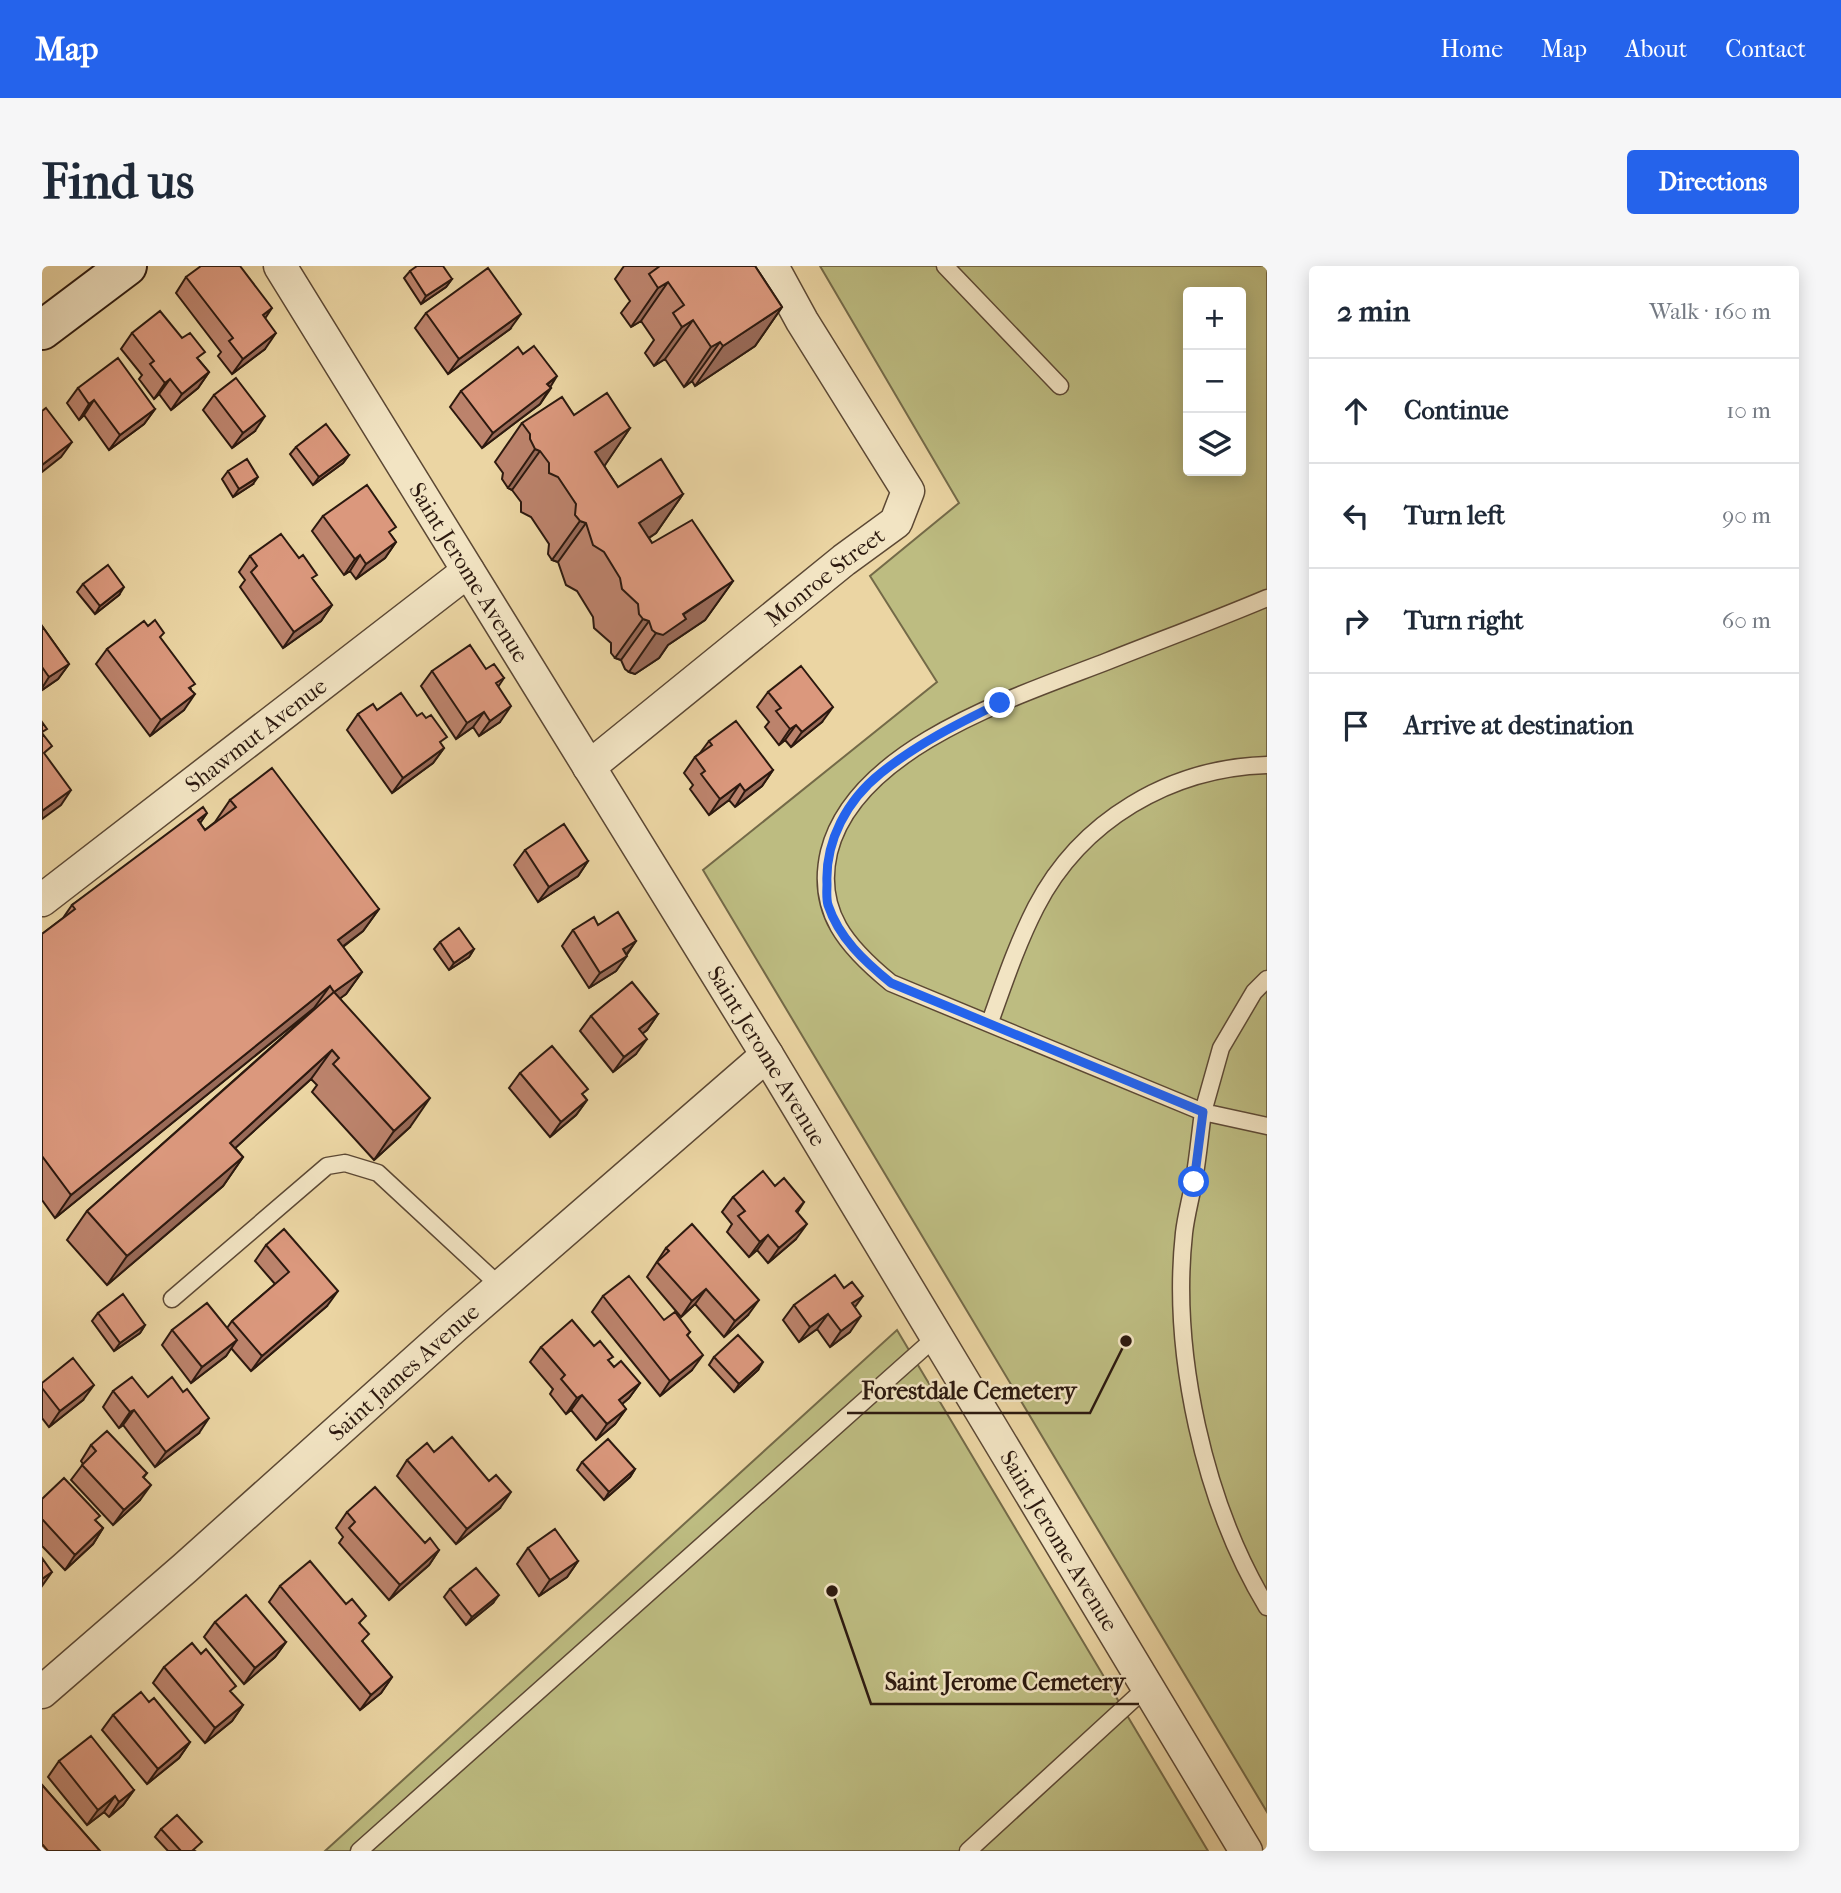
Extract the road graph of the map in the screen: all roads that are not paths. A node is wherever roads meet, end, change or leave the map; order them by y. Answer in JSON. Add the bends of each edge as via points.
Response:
{"nodes":[{"id":1,"x":127,"y":266,"type":"edge"},
{"id":2,"x":280,"y":266,"type":"edge"},
{"id":3,"x":772,"y":266,"type":"edge"},
{"id":4,"x":945,"y":266,"type":"edge"},
{"id":5,"x":42,"y":330,"type":"edge"},
{"id":6,"x":1060,"y":386,"type":"dead end"},
{"id":7,"x":468,"y":571,"type":"junction"},
{"id":8,"x":1267,"y":598,"type":"edge"},
{"id":9,"x":1267,"y":765,"type":"edge"},
{"id":10,"x":589,"y":767,"type":"junction"},
{"id":11,"x":42,"y":900,"type":"edge"},
{"id":12,"x":1267,"y":979,"type":"edge"},
{"id":13,"x":990,"y":1022,"type":"junction"},
{"id":14,"x":767,"y":1055,"type":"junction"},
{"id":15,"x":1203,"y":1112,"type":"junction"},
{"id":16,"x":1267,"y":1126,"type":"edge"},
{"id":17,"x":501,"y":1287,"type":"junction"},
{"id":18,"x":172,"y":1299,"type":"dead end"},
{"id":19,"x":937,"y":1336,"type":"junction"},
{"id":20,"x":1267,"y":1607,"type":"edge"},
{"id":21,"x":1147,"y":1686,"type":"junction"},
{"id":22,"x":42,"y":1692,"type":"edge"},
{"id":23,"x":359,"y":1851,"type":"edge"},
{"id":24,"x":968,"y":1851,"type":"edge"},
{"id":25,"x":1246,"y":1851,"type":"edge"}],
"edges":[{"from":1,"to":5,"type":"main road"},
{"from":2,"to":7,"type":"street","name":"Saint Jerome Avenue"},
{"from":3,"to":10,"type":"street","name":"Monroe Street","via":[[908,491],[896,522]]},
{"from":4,"to":6,"type":"lane"},
{"from":7,"to":10,"type":"street","name":"Saint Jerome Avenue"},
{"from":7,"to":11,"type":"street","name":"Shawmut Avenue"},
{"from":8,"to":13,"type":"lane","via":[[955,725],[879,774],[853,802],[834,835],[826,866],[828,903],[841,932],[859,957],[891,983]]},
{"from":9,"to":13,"type":"lane","via":[[1209,772],[1160,788],[1121,810],[1083,843],[1037,904]]},
{"from":10,"to":14,"type":"street","name":"Saint Jerome Avenue"},
{"from":12,"to":15,"type":"lane","via":[[1254,992],[1221,1048]]},
{"from":13,"to":15,"type":"lane"},
{"from":14,"to":17,"type":"street","name":"Saint James Avenue"},
{"from":14,"to":19,"type":"street","name":"Saint Jerome Avenue"},
{"from":15,"to":16,"type":"lane"},
{"from":15,"to":20,"type":"lane","via":[[1184,1232],[1182,1289],[1191,1400],[1222,1507]]},
{"from":17,"to":18,"type":"lane","via":[[378,1173],[345,1163],[327,1166]]},
{"from":17,"to":22,"type":"street","name":"Saint James Avenue"},
{"from":19,"to":21,"type":"street","name":"Saint Jerome Avenue"},
{"from":19,"to":23,"type":"lane"},
{"from":21,"to":24,"type":"lane"},
{"from":21,"to":25,"type":"street","name":"Saint Jerome Avenue"}]}
